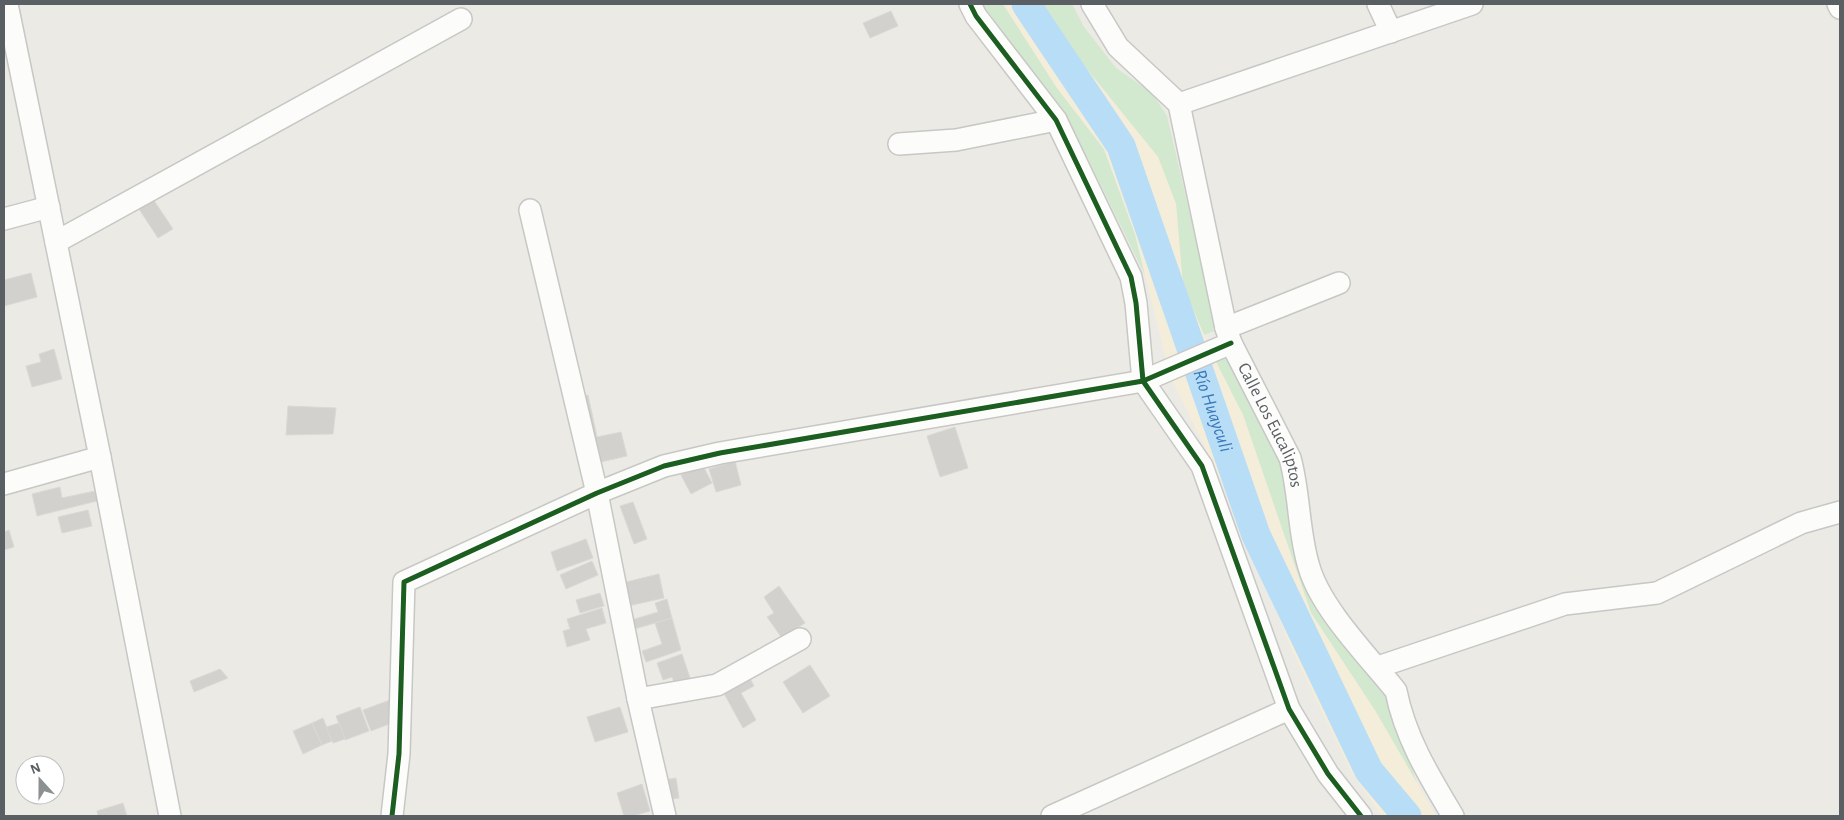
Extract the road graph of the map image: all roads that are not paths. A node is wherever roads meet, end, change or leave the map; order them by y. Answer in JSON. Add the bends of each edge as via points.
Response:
{"nodes":[{"id":1,"x":7,"y":4,"type":"edge"},
{"id":2,"x":970,"y":4,"type":"edge"},
{"id":3,"x":1092,"y":4,"type":"edge"},
{"id":4,"x":1378,"y":4,"type":"edge"},
{"id":5,"x":1472,"y":4,"type":"edge"},
{"id":6,"x":1838,"y":4,"type":"edge"},
{"id":7,"x":1840,"y":8,"type":"edge"},
{"id":8,"x":461,"y":19,"type":"dead end"},
{"id":9,"x":1391,"y":32,"type":"junction"},
{"id":10,"x":1179,"y":104,"type":"junction"},
{"id":11,"x":1056,"y":120,"type":"junction"},
{"id":12,"x":899,"y":144,"type":"dead end"},
{"id":13,"x":49,"y":207,"type":"junction"},
{"id":14,"x":530,"y":210,"type":"dead end"},
{"id":15,"x":4,"y":219,"type":"edge"},
{"id":16,"x":56,"y":242,"type":"junction"},
{"id":17,"x":1340,"y":283,"type":"dead end"},
{"id":18,"x":1224,"y":340,"type":"junction"},
{"id":19,"x":1151,"y":377,"type":"junction"},
{"id":20,"x":100,"y":457,"type":"junction"},
{"id":21,"x":4,"y":484,"type":"edge"},
{"id":22,"x":597,"y":493,"type":"junction"},
{"id":23,"x":1840,"y":512,"type":"edge"},
{"id":24,"x":800,"y":639,"type":"dead end"},
{"id":25,"x":1378,"y":667,"type":"junction"},
{"id":26,"x":638,"y":699,"type":"junction"},
{"id":27,"x":1289,"y":709,"type":"junction"},
{"id":28,"x":170,"y":816,"type":"edge"},
{"id":29,"x":392,"y":816,"type":"edge"},
{"id":30,"x":666,"y":816,"type":"edge"},
{"id":31,"x":1052,"y":816,"type":"edge"},
{"id":32,"x":1361,"y":816,"type":"edge"},
{"id":33,"x":1453,"y":816,"type":"edge"}],
"edges":[{"from":1,"to":13,"type":"street"},
{"from":2,"to":11,"type":"street"},
{"from":3,"to":10,"type":"street","via":[[1118,47]]},
{"from":4,"to":9,"type":"street"},
{"from":5,"to":9,"type":"street"},
{"from":6,"to":7,"type":"street"},
{"from":8,"to":16,"type":"street"},
{"from":9,"to":10,"type":"street"},
{"from":10,"to":18,"type":"street","name":"Calle Los Eucaliptos"},
{"from":11,"to":12,"type":"street","via":[[956,140]]},
{"from":11,"to":19,"type":"street","via":[[1131,276]]},
{"from":13,"to":15,"type":"street"},
{"from":13,"to":16,"type":"street"},
{"from":14,"to":22,"type":"street"},
{"from":16,"to":20,"type":"street"},
{"from":17,"to":18,"type":"street"},
{"from":18,"to":19,"type":"street"},
{"from":18,"to":25,"type":"street","name":"Calle Los Eucaliptos","via":[[1290,458],[1308,565],[1317,589]]},
{"from":19,"to":22,"type":"street","via":[[720,453],[664,466]]},
{"from":19,"to":27,"type":"street","via":[[1202,466]]},
{"from":20,"to":21,"type":"street"},
{"from":20,"to":28,"type":"street"},
{"from":22,"to":26,"type":"street"},
{"from":22,"to":29,"type":"street","via":[[404,582],[399,754]]},
{"from":23,"to":25,"type":"street","via":[[1801,523],[1657,593],[1565,604]]},
{"from":24,"to":26,"type":"street","via":[[717,685]]},
{"from":25,"to":33,"type":"street","name":"Calle Los Eucaliptos","via":[[1396,691],[1420,762]]},
{"from":26,"to":30,"type":"street"},
{"from":27,"to":31,"type":"street"},
{"from":27,"to":32,"type":"street","via":[[1328,774]]}]}
